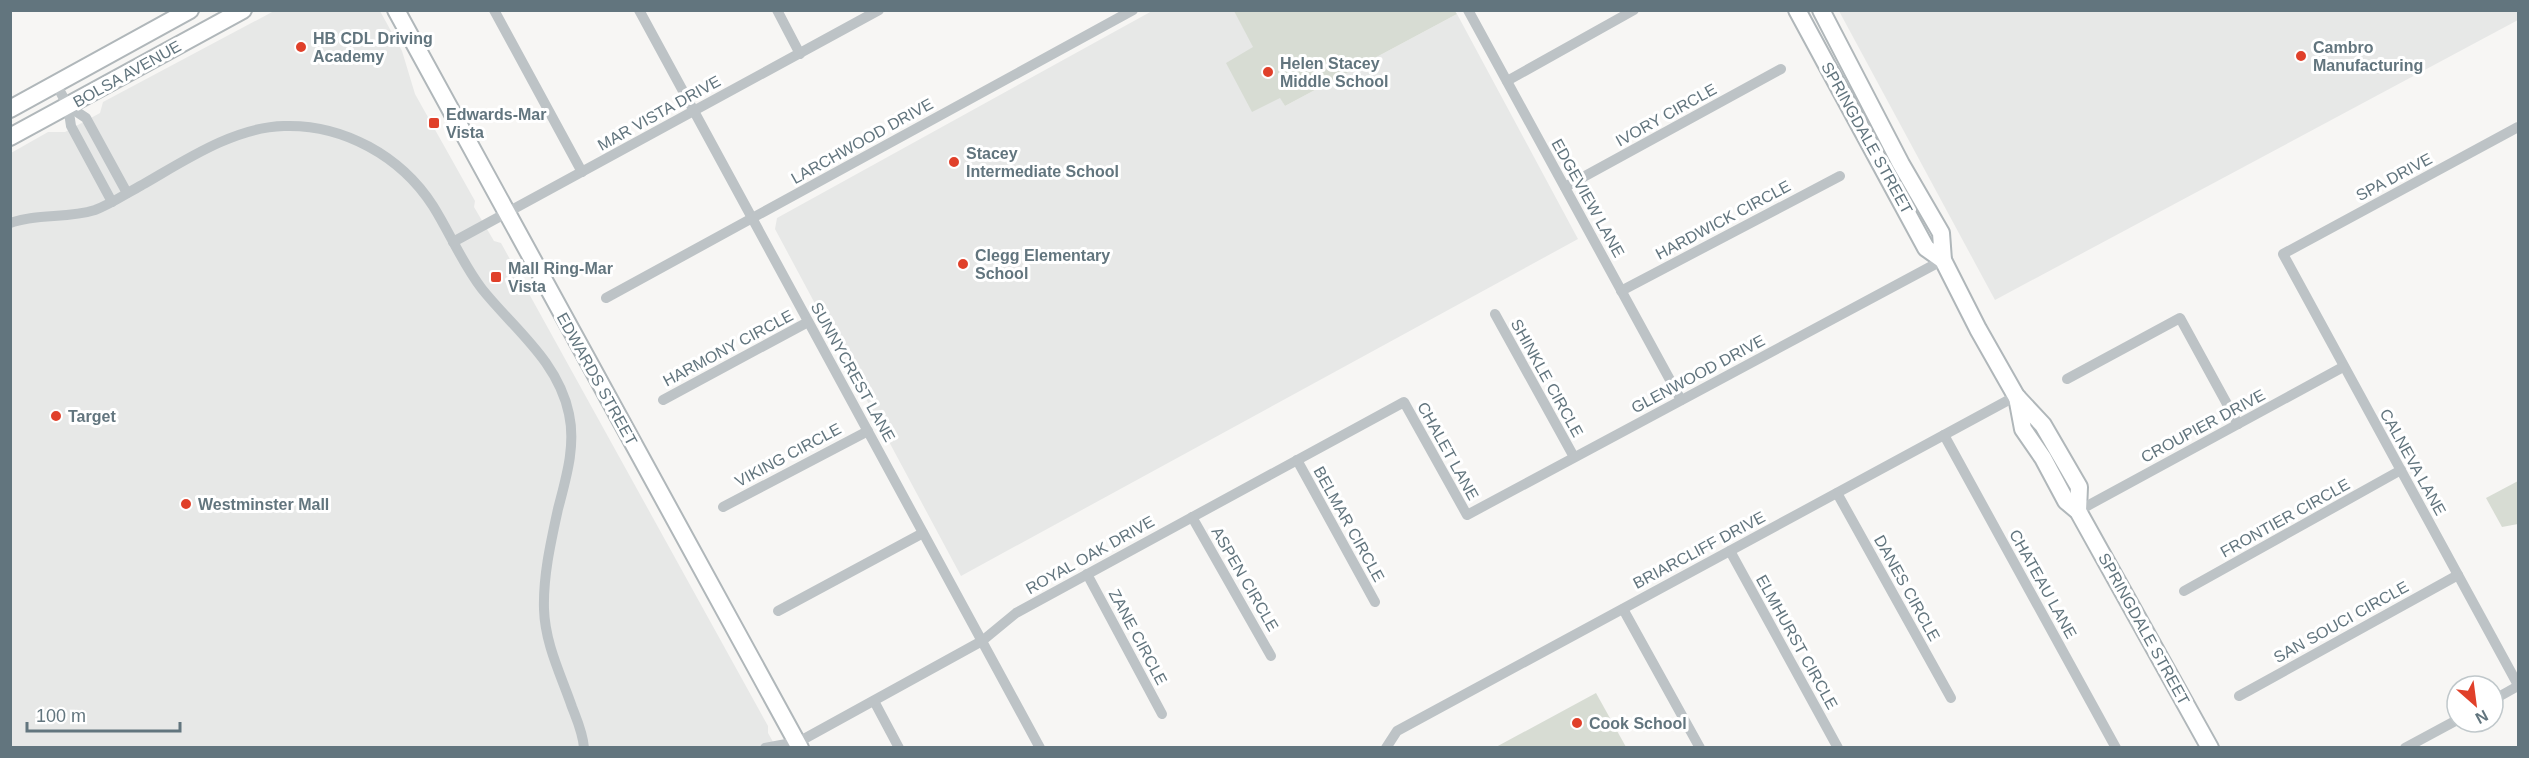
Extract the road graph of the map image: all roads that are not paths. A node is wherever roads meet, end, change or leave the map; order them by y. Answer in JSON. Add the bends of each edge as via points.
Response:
{"nodes":[{"id":1,"x":190,"y":10,"type":"edge"},
{"id":2,"x":243,"y":10,"type":"edge"},
{"id":3,"x":396,"y":10,"type":"edge"},
{"id":4,"x":494,"y":10,"type":"edge"},
{"id":5,"x":639,"y":10,"type":"edge"},
{"id":6,"x":777,"y":10,"type":"edge"},
{"id":7,"x":879,"y":10,"type":"edge"},
{"id":8,"x":1133,"y":10,"type":"edge"},
{"id":9,"x":1468,"y":10,"type":"edge"},
{"id":10,"x":1634,"y":10,"type":"edge"},
{"id":11,"x":1797,"y":10,"type":"edge"},
{"id":12,"x":1821,"y":10,"type":"edge"},
{"id":13,"x":800,"y":54,"type":"junction"},
{"id":14,"x":1781,"y":69,"type":"dead end"},
{"id":15,"x":1507,"y":81,"type":"junction"},
{"id":16,"x":56,"y":84,"type":"junction"},
{"id":17,"x":68,"y":106,"type":"junction"},
{"id":18,"x":10,"y":109,"type":"edge"},
{"id":19,"x":694,"y":111,"type":"junction"},
{"id":20,"x":2518,"y":127,"type":"edge"},
{"id":21,"x":10,"y":137,"type":"edge"},
{"id":22,"x":582,"y":172,"type":"junction"},
{"id":23,"x":1840,"y":176,"type":"dead end"},
{"id":24,"x":1565,"y":187,"type":"junction"},
{"id":25,"x":127,"y":193,"type":"junction"},
{"id":26,"x":112,"y":202,"type":"junction"},
{"id":27,"x":1906,"y":209,"type":"junction"},
{"id":28,"x":1928,"y":211,"type":"junction"},
{"id":29,"x":506,"y":214,"type":"junction"},
{"id":30,"x":752,"y":218,"type":"junction"},
{"id":31,"x":10,"y":223,"type":"edge"},
{"id":32,"x":453,"y":242,"type":"junction"},
{"id":33,"x":2283,"y":254,"type":"joint"},
{"id":34,"x":1943,"y":260,"type":"junction"},
{"id":35,"x":1621,"y":291,"type":"junction"},
{"id":36,"x":606,"y":298,"type":"dead end"},
{"id":37,"x":1494,"y":314,"type":"dead end"},
{"id":38,"x":808,"y":322,"type":"junction"},
{"id":39,"x":2343,"y":367,"type":"junction"},
{"id":40,"x":2067,"y":379,"type":"dead end"},
{"id":41,"x":2016,"y":396,"type":"junction"},
{"id":42,"x":663,"y":400,"type":"dead end"},
{"id":43,"x":1681,"y":400,"type":"junction"},
{"id":44,"x":1404,"y":402,"type":"joint"},
{"id":45,"x":2238,"y":424,"type":"junction"},
{"id":46,"x":868,"y":430,"type":"junction"},
{"id":47,"x":1944,"y":435,"type":"junction"},
{"id":48,"x":1574,"y":457,"type":"junction"},
{"id":49,"x":1297,"y":460,"type":"junction"},
{"id":50,"x":2401,"y":470,"type":"junction"},
{"id":51,"x":1837,"y":493,"type":"junction"},
{"id":52,"x":723,"y":507,"type":"dead end"},
{"id":53,"x":2078,"y":510,"type":"junction"},
{"id":54,"x":1467,"y":515,"type":"joint"},
{"id":55,"x":1192,"y":517,"type":"junction"},
{"id":56,"x":923,"y":533,"type":"junction"},
{"id":57,"x":1730,"y":551,"type":"junction"},
{"id":58,"x":1087,"y":574,"type":"junction"},
{"id":59,"x":2458,"y":575,"type":"junction"},
{"id":60,"x":2184,"y":591,"type":"dead end"},
{"id":61,"x":1375,"y":602,"type":"dead end"},
{"id":62,"x":1623,"y":609,"type":"junction"},
{"id":63,"x":778,"y":612,"type":"dead end"},
{"id":64,"x":982,"y":642,"type":"junction"},
{"id":65,"x":1271,"y":656,"type":"dead end"},
{"id":66,"x":2518,"y":686,"type":"edge"},
{"id":67,"x":2239,"y":696,"type":"dead end"},
{"id":68,"x":1951,"y":698,"type":"dead end"},
{"id":69,"x":874,"y":701,"type":"junction"},
{"id":70,"x":1162,"y":714,"type":"dead end"},
{"id":71,"x":2445,"y":728,"type":"edge"},
{"id":72,"x":2423,"y":743,"type":"edge"},
{"id":73,"x":796,"y":746,"type":"edge"},
{"id":74,"x":584,"y":747,"type":"edge"},
{"id":75,"x":765,"y":747,"type":"edge"},
{"id":76,"x":899,"y":747,"type":"edge"},
{"id":77,"x":1040,"y":747,"type":"edge"},
{"id":78,"x":1386,"y":747,"type":"edge"},
{"id":79,"x":1700,"y":747,"type":"edge"},
{"id":80,"x":1838,"y":747,"type":"edge"},
{"id":81,"x":2116,"y":747,"type":"edge"},
{"id":82,"x":2210,"y":747,"type":"edge"},
{"id":83,"x":2405,"y":747,"type":"edge"}],
"edges":[{"from":1,"to":16,"type":"main road","name":"BOLSA AVENUE"},
{"from":2,"to":17,"type":"main road","name":"BOLSA AVENUE"},
{"from":3,"to":29,"type":"main road","name":"EDWARDS STREET"},
{"from":4,"to":22,"type":"street"},
{"from":5,"to":19,"type":"street","name":"SUNNYCREST LANE"},
{"from":6,"to":13,"type":"street"},
{"from":7,"to":13,"type":"street","name":"MAR VISTA DRIVE"},
{"from":8,"to":30,"type":"street","name":"LARCHWOOD DRIVE"},
{"from":9,"to":15,"type":"street","name":"EDGEVIEW LANE"},
{"from":10,"to":15,"type":"street"},
{"from":11,"to":27,"type":"main road","name":"SPRINGDALE STREET"},
{"from":12,"to":28,"type":"main road","name":"SPRINGDALE STREET"},
{"from":13,"to":19,"type":"street","name":"MAR VISTA DRIVE"},
{"from":14,"to":24,"type":"street","name":"IVORY CIRCLE"},
{"from":15,"to":24,"type":"street","name":"EDGEVIEW LANE"},
{"from":16,"to":17,"type":"street"},
{"from":16,"to":18,"type":"main road","name":"BOLSA AVENUE"},
{"from":17,"to":21,"type":"main road","name":"BOLSA AVENUE"},
{"from":17,"to":25,"type":"street","via":[[86,118]]},
{"from":17,"to":26,"type":"street","via":[[70,126]]},
{"from":19,"to":22,"type":"street","name":"MAR VISTA DRIVE"},
{"from":19,"to":30,"type":"street","name":"SUNNYCREST LANE"},
{"from":20,"to":33,"type":"street","name":"SPA DRIVE"},
{"from":22,"to":29,"type":"street","name":"MAR VISTA DRIVE"},
{"from":23,"to":35,"type":"street","name":"HARDWICK CIRCLE"},
{"from":24,"to":35,"type":"street","name":"EDGEVIEW LANE"},
{"from":25,"to":26,"type":"street"},
{"from":25,"to":32,"type":"street","via":[[244,133],[283,126],[309,127],[359,141],[388,157],[431,202]]},
{"from":26,"to":31,"type":"street","via":[[94,210],[27,217]]},
{"from":27,"to":28,"type":"main road","via":[[1912,205]]},
{"from":27,"to":34,"type":"main road","name":"SPRINGDALE STREET","via":[[1926,248]]},
{"from":28,"to":34,"type":"main road","name":"SPRINGDALE STREET","via":[[1941,233]]},
{"from":29,"to":32,"type":"street","name":"MAR VISTA DRIVE"},
{"from":29,"to":73,"type":"main road","name":"EDWARDS STREET"},
{"from":30,"to":36,"type":"street","name":"LARCHWOOD DRIVE"},
{"from":30,"to":38,"type":"street","name":"SUNNYCREST LANE"},
{"from":32,"to":74,"type":"street","via":[[480,287],[549,366],[569,415],[570,460],[550,550],[544,610],[555,663],[580,726]]},
{"from":33,"to":39,"type":"street","name":"CALNEVA LANE"},
{"from":34,"to":41,"type":"main road","name":"SPRINGDALE STREET"},
{"from":34,"to":43,"type":"street","name":"GLENWOOD DRIVE"},
{"from":35,"to":43,"type":"street","name":"EDGEVIEW LANE"},
{"from":37,"to":48,"type":"street","name":"SHINKLE CIRCLE"},
{"from":38,"to":42,"type":"street","name":"HARMONY CIRCLE"},
{"from":38,"to":46,"type":"street","name":"SUNNYCREST LANE"},
{"from":39,"to":45,"type":"street","name":"CROUPIER DRIVE"},
{"from":39,"to":50,"type":"street","name":"CALNEVA LANE"},
{"from":40,"to":45,"type":"street","via":[[2180,318]]},
{"from":41,"to":47,"type":"street","name":"BRIARCLIFF DRIVE"},
{"from":41,"to":53,"type":"main road","name":"SPRINGDALE STREET","via":[[2043,424],[2079,487]]},
{"from":43,"to":48,"type":"street","name":"GLENWOOD DRIVE"},
{"from":44,"to":49,"type":"street","name":"ROYAL OAK DRIVE"},
{"from":44,"to":54,"type":"street","name":"CHALET LANE"},
{"from":45,"to":53,"type":"street","name":"CROUPIER DRIVE"},
{"from":46,"to":52,"type":"street","name":"VIKING CIRCLE"},
{"from":46,"to":56,"type":"street","name":"SUNNYCREST LANE"},
{"from":47,"to":51,"type":"street","name":"BRIARCLIFF DRIVE"},
{"from":47,"to":81,"type":"street","name":"CHATEAU LANE"},
{"from":48,"to":54,"type":"street","name":"GLENWOOD DRIVE"},
{"from":49,"to":55,"type":"street","name":"ROYAL OAK DRIVE"},
{"from":49,"to":61,"type":"street","name":"BELMAR CIRCLE"},
{"from":50,"to":59,"type":"street","name":"CALNEVA LANE"},
{"from":50,"to":60,"type":"street","name":"FRONTIER CIRCLE"},
{"from":51,"to":57,"type":"street","name":"BRIARCLIFF DRIVE"},
{"from":51,"to":68,"type":"street","name":"DANES CIRCLE"},
{"from":53,"to":82,"type":"main road","name":"SPRINGDALE STREET"},
{"from":55,"to":58,"type":"street","name":"ROYAL OAK DRIVE"},
{"from":55,"to":65,"type":"street","name":"ASPEN CIRCLE"},
{"from":56,"to":63,"type":"street"},
{"from":56,"to":64,"type":"street","name":"SUNNYCREST LANE"},
{"from":57,"to":62,"type":"street","name":"BRIARCLIFF DRIVE"},
{"from":57,"to":80,"type":"street","name":"ELMHURST CIRCLE"},
{"from":58,"to":64,"type":"street","name":"ROYAL OAK DRIVE","via":[[1016,613]]},
{"from":58,"to":70,"type":"street","name":"ZANE CIRCLE"},
{"from":59,"to":66,"type":"street","name":"CALNEVA LANE"},
{"from":59,"to":67,"type":"street","name":"SAN SOUCI CIRCLE"},
{"from":62,"to":78,"type":"street","name":"BRIARCLIFF DRIVE","via":[[1397,731]]},
{"from":62,"to":79,"type":"street"},
{"from":64,"to":69,"type":"street","name":"ROYAL OAK DRIVE"},
{"from":64,"to":77,"type":"street","name":"SUNNYCREST LANE"},
{"from":69,"to":73,"type":"street","name":"ROYAL OAK DRIVE"},
{"from":69,"to":76,"type":"street"},
{"from":71,"to":72,"type":"street"},
{"from":72,"to":83,"type":"street"},
{"from":73,"to":75,"type":"street","name":"ROYAL OAK DRIVE"}]}
